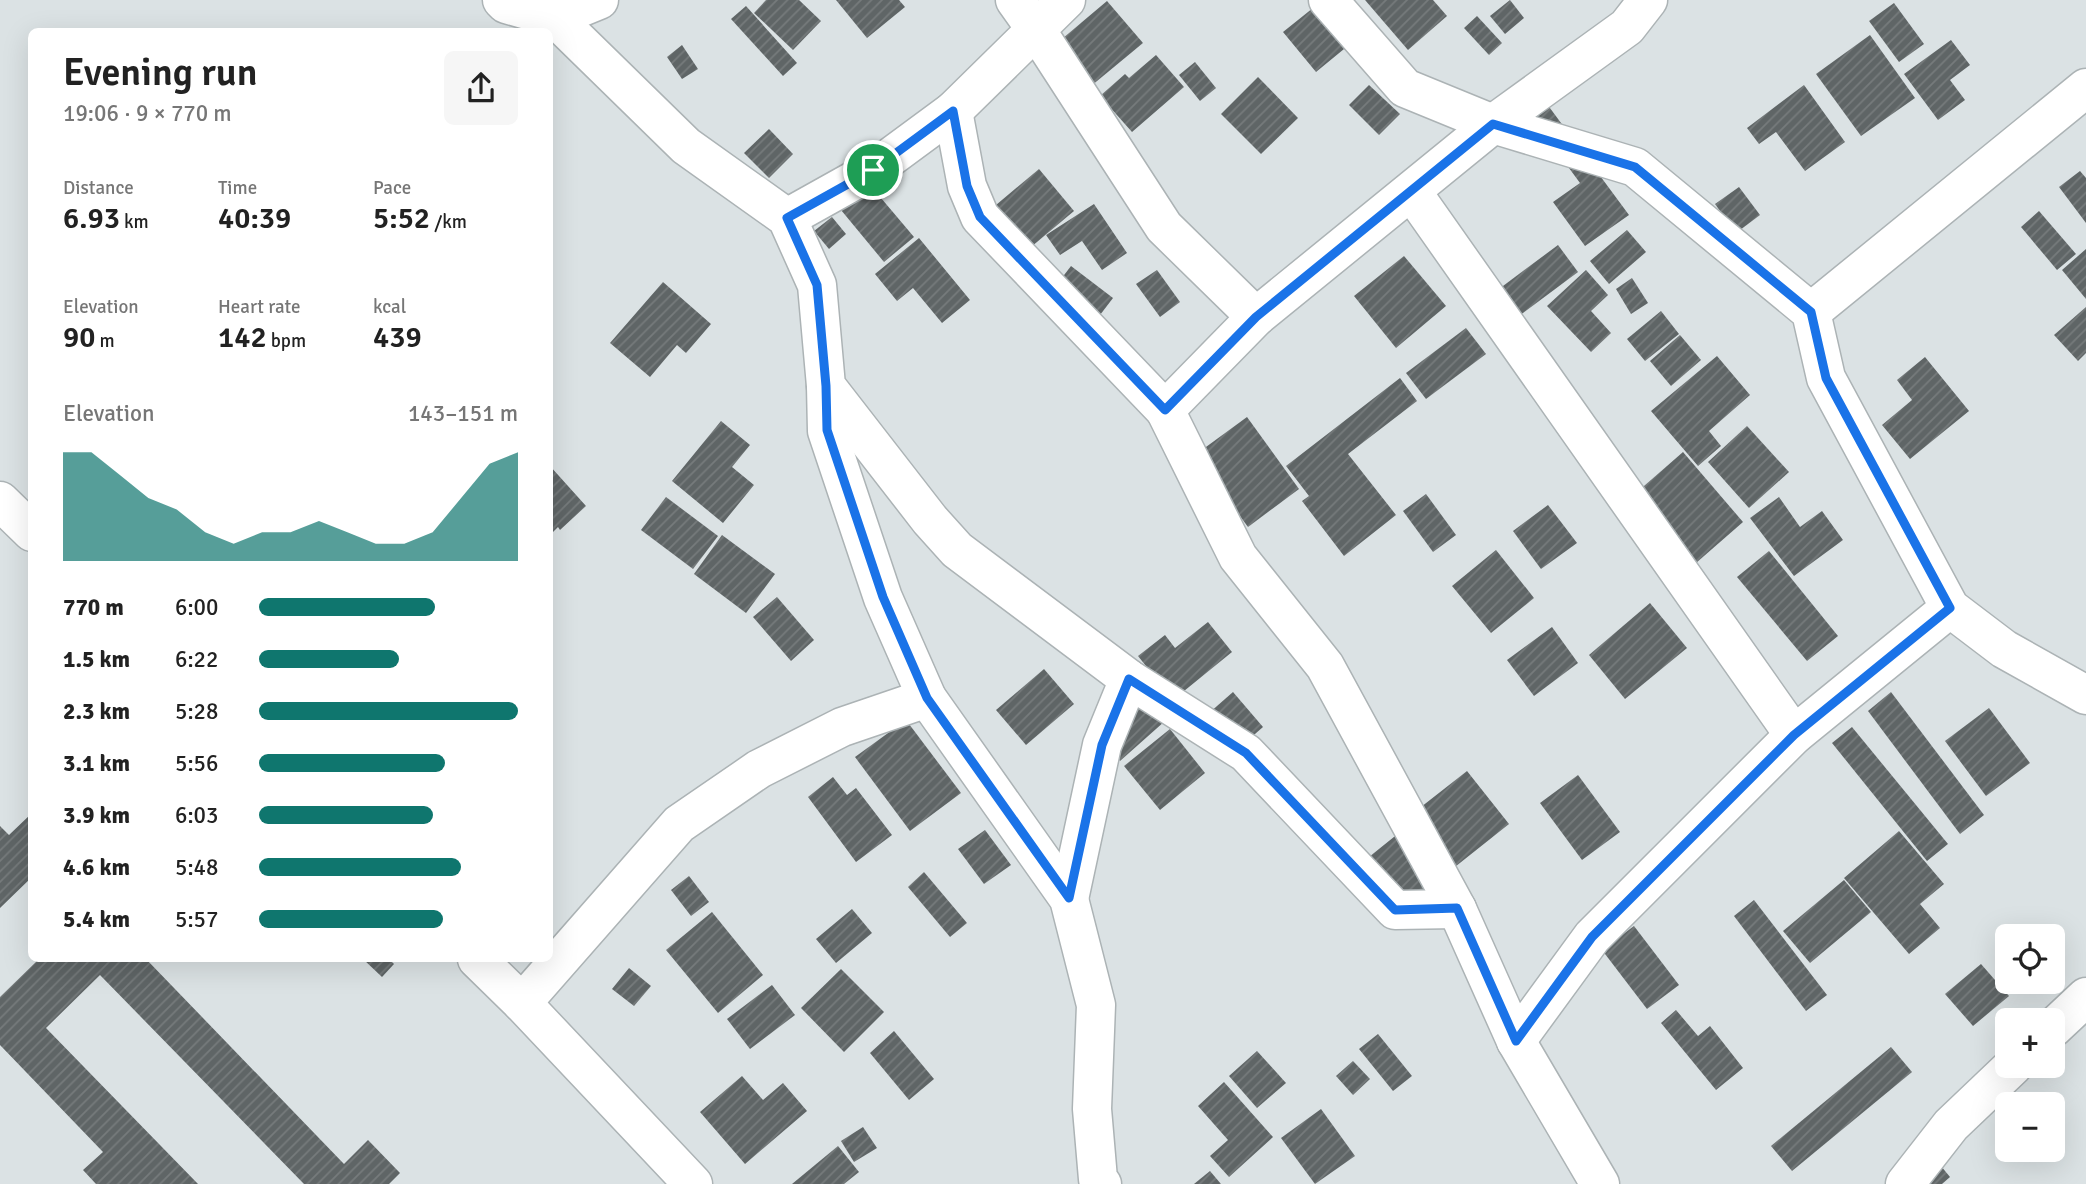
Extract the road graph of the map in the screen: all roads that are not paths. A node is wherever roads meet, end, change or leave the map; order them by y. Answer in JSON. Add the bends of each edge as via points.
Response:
{"nodes":[{"id":1,"x":502,"y":0,"type":"edge"},
{"id":2,"x":599,"y":0,"type":"edge"},
{"id":3,"x":1066,"y":0,"type":"edge"},
{"id":4,"x":1328,"y":0,"type":"edge"},
{"id":5,"x":1648,"y":0,"type":"edge"},
{"id":6,"x":1025,"y":14,"type":"edge"},
{"id":7,"x":555,"y":18,"type":"junction"},
{"id":8,"x":2086,"y":88,"type":"edge"},
{"id":9,"x":953,"y":111,"type":"junction"},
{"id":10,"x":1493,"y":124,"type":"junction"},
{"id":11,"x":1412,"y":192,"type":"junction"},
{"id":12,"x":787,"y":218,"type":"junction"},
{"id":13,"x":1811,"y":312,"type":"junction"},
{"id":14,"x":1256,"y":317,"type":"junction"},
{"id":15,"x":826,"y":386,"type":"junction"},
{"id":16,"x":1165,"y":410,"type":"junction"},
{"id":17,"x":0,"y":501,"type":"edge"},
{"id":18,"x":28,"y":528,"type":"edge"},
{"id":19,"x":1950,"y":608,"type":"junction"},
{"id":20,"x":1129,"y":679,"type":"junction"},
{"id":21,"x":2086,"y":695,"type":"edge"},
{"id":22,"x":927,"y":698,"type":"junction"},
{"id":23,"x":1794,"y":735,"type":"junction"},
{"id":24,"x":1069,"y":898,"type":"junction"},
{"id":25,"x":1457,"y":908,"type":"junction"},
{"id":26,"x":480,"y":962,"type":"edge"},
{"id":27,"x":2086,"y":997,"type":"edge"},
{"id":28,"x":522,"y":1003,"type":"junction"},
{"id":29,"x":2065,"y":1017,"type":"edge"},
{"id":30,"x":1516,"y":1041,"type":"junction"},
{"id":31,"x":2000,"y":1078,"type":"edge"},
{"id":32,"x":693,"y":1184,"type":"edge"},
{"id":33,"x":1102,"y":1184,"type":"edge"},
{"id":34,"x":1600,"y":1184,"type":"edge"},
{"id":35,"x":1905,"y":1184,"type":"edge"}],
"edges":[{"from":1,"to":7,"type":"street"},
{"from":2,"to":7,"type":"street"},
{"from":3,"to":6,"type":"street"},
{"from":4,"to":10,"type":"street","via":[[1405,88]]},
{"from":5,"to":10,"type":"street","via":[[1627,27]]},
{"from":6,"to":9,"type":"street"},
{"from":6,"to":14,"type":"street","via":[[1164,228]]},
{"from":7,"to":12,"type":"street","via":[[686,146]]},
{"from":8,"to":13,"type":"street"},
{"from":9,"to":12,"type":"street","via":[[873,170]]},
{"from":9,"to":16,"type":"street","via":[[967,186],[980,217]]},
{"from":10,"to":11,"type":"street"},
{"from":10,"to":13,"type":"street","via":[[1635,167]]},
{"from":11,"to":14,"type":"street"},
{"from":11,"to":23,"type":"street"},
{"from":12,"to":15,"type":"street","via":[[817,285]]},
{"from":13,"to":19,"type":"street","via":[[1826,378]]},
{"from":14,"to":16,"type":"street"},
{"from":15,"to":20,"type":"street","via":[[957,550]]},
{"from":15,"to":22,"type":"street","via":[[827,430],[883,597]]},
{"from":16,"to":25,"type":"street","via":[[1238,558],[1325,666]]},
{"from":17,"to":18,"type":"street"},
{"from":19,"to":21,"type":"street","via":[[2004,649]]},
{"from":19,"to":23,"type":"street"},
{"from":20,"to":24,"type":"street","via":[[1102,745]]},
{"from":20,"to":25,"type":"street","via":[[1246,753],[1395,910]]},
{"from":22,"to":24,"type":"street"},
{"from":22,"to":28,"type":"street","via":[[842,727],[759,769],[679,824]]},
{"from":23,"to":30,"type":"street","via":[[1592,937]]},
{"from":24,"to":33,"type":"street","via":[[1097,1005],[1092,1109]]},
{"from":25,"to":30,"type":"street"},
{"from":26,"to":28,"type":"street"},
{"from":27,"to":29,"type":"street"},
{"from":28,"to":32,"type":"street"},
{"from":30,"to":34,"type":"street"},
{"from":31,"to":35,"type":"street","via":[[1951,1125]]}]}
